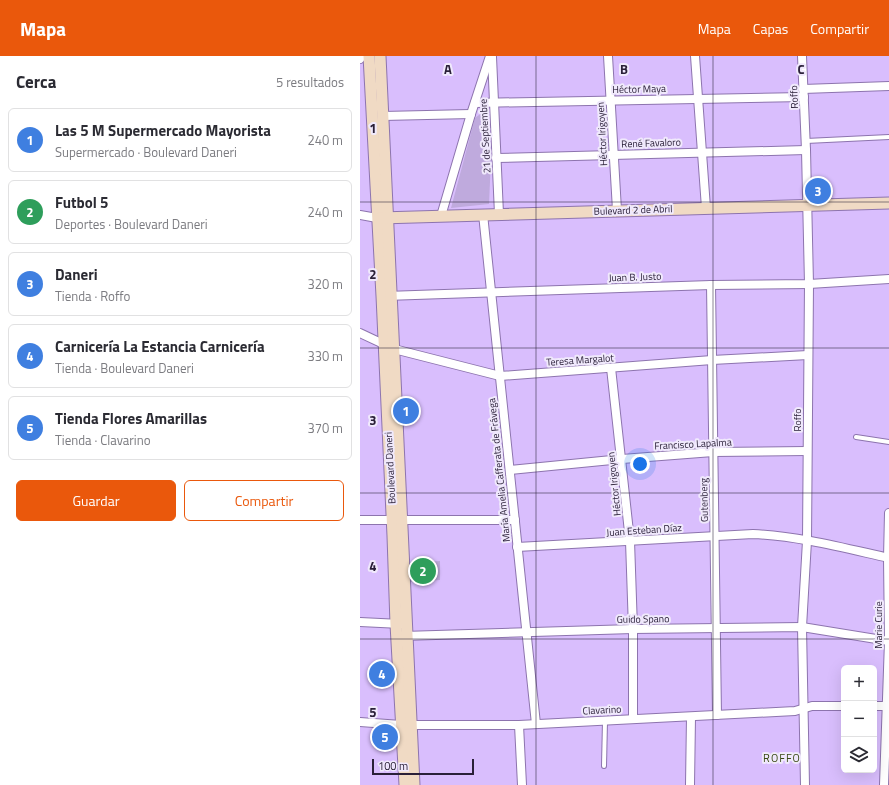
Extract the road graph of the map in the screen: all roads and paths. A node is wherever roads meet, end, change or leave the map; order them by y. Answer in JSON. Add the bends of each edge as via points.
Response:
{"nodes":[{"id":1,"x":362,"y":56,"type":"edge"},
{"id":2,"x":369,"y":56,"type":"edge"},
{"id":3,"x":380,"y":56,"type":"edge"},
{"id":4,"x":491,"y":56,"type":"edge"},
{"id":5,"x":608,"y":56,"type":"edge"},
{"id":6,"x":695,"y":56,"type":"edge"},
{"id":7,"x":802,"y":56,"type":"edge"},
{"id":8,"x":360,"y":59,"type":"edge"},
{"id":9,"x":889,"y":86,"type":"edge"},
{"id":10,"x":803,"y":93,"type":"junction"},
{"id":11,"x":698,"y":98,"type":"junction"},
{"id":12,"x":610,"y":100,"type":"junction"},
{"id":13,"x":493,"y":102,"type":"junction"},
{"id":14,"x":475,"y":103,"type":"junction"},
{"id":15,"x":471,"y":114,"type":"junction"},
{"id":16,"x":383,"y":116,"type":"junction"},
{"id":17,"x":889,"y":137,"type":"edge"},
{"id":18,"x":805,"y":141,"type":"junction"},
{"id":19,"x":806,"y":150,"type":"junction"},
{"id":20,"x":702,"y":152,"type":"junction"},
{"id":21,"x":613,"y":154,"type":"junction"},
{"id":22,"x":496,"y":158,"type":"junction"},
{"id":23,"x":380,"y":165,"type":"junction"},
{"id":24,"x":889,"y":203,"type":"edge"},
{"id":25,"x":807,"y":204,"type":"junction"},
{"id":26,"x":706,"y":208,"type":"junction"},
{"id":27,"x":616,"y":210,"type":"junction"},
{"id":28,"x":483,"y":214,"type":"junction"},
{"id":29,"x":499,"y":214,"type":"junction"},
{"id":30,"x":360,"y":215,"type":"edge"},
{"id":31,"x":441,"y":216,"type":"junction"},
{"id":32,"x":382,"y":218,"type":"junction"},
{"id":33,"x":889,"y":279,"type":"edge"},
{"id":34,"x":808,"y":284,"type":"junction"},
{"id":35,"x":711,"y":285,"type":"junction"},
{"id":36,"x":491,"y":292,"type":"junction"},
{"id":37,"x":387,"y":296,"type":"junction"},
{"id":38,"x":360,"y":333,"type":"edge"},
{"id":39,"x":389,"y":346,"type":"junction"},
{"id":40,"x":808,"y":355,"type":"junction"},
{"id":41,"x":712,"y":360,"type":"junction"},
{"id":42,"x":611,"y":368,"type":"junction"},
{"id":43,"x":500,"y":376,"type":"junction"},
{"id":44,"x":856,"y":437,"type":"dead end"},
{"id":45,"x":889,"y":442,"type":"edge"},
{"id":46,"x":807,"y":451,"type":"junction"},
{"id":47,"x":713,"y":452,"type":"junction"},
{"id":48,"x":622,"y":459,"type":"junction"},
{"id":49,"x":510,"y":470,"type":"junction"},
{"id":50,"x":889,"y":513,"type":"edge"},
{"id":51,"x":360,"y":520,"type":"edge"},
{"id":52,"x":397,"y":520,"type":"junction"},
{"id":53,"x":515,"y":520,"type":"junction"},
{"id":54,"x":714,"y":535,"type":"junction"},
{"id":55,"x":630,"y":541,"type":"junction"},
{"id":56,"x":806,"y":541,"type":"junction"},
{"id":57,"x":518,"y":547,"type":"junction"},
{"id":58,"x":888,"y":558,"type":"edge"},
{"id":59,"x":360,"y":622,"type":"edge"},
{"id":60,"x":401,"y":624,"type":"junction"},
{"id":61,"x":716,"y":628,"type":"junction"},
{"id":62,"x":802,"y":628,"type":"junction"},
{"id":63,"x":633,"y":629,"type":"junction"},
{"id":64,"x":526,"y":633,"type":"junction"},
{"id":65,"x":401,"y":636,"type":"junction"},
{"id":66,"x":889,"y":642,"type":"edge"},
{"id":67,"x":841,"y":706,"type":"edge"},
{"id":68,"x":877,"y":706,"type":"edge"},
{"id":69,"x":888,"y":706,"type":"edge"},
{"id":70,"x":803,"y":709,"type":"junction"},
{"id":71,"x":717,"y":715,"type":"junction"},
{"id":72,"x":691,"y":717,"type":"junction"},
{"id":73,"x":633,"y":719,"type":"junction"},
{"id":74,"x":605,"y":720,"type":"junction"},
{"id":75,"x":360,"y":722,"type":"edge"},
{"id":76,"x":519,"y":724,"type":"junction"},
{"id":77,"x":536,"y":724,"type":"junction"},
{"id":78,"x":406,"y":725,"type":"junction"},
{"id":79,"x":604,"y":766,"type":"dead end"},
{"id":80,"x":405,"y":785,"type":"edge"},
{"id":81,"x":414,"y":785,"type":"edge"},
{"id":82,"x":522,"y":785,"type":"edge"},
{"id":83,"x":690,"y":785,"type":"edge"},
{"id":84,"x":804,"y":785,"type":"edge"},
{"id":85,"x":884,"y":785,"type":"edge"}],
"edges":[{"from":1,"to":8,"type":"street"},
{"from":2,"to":23,"type":"main road","name":"Boulevard Daneri"},
{"from":3,"to":16,"type":"main road","name":"Boulevard Daneri"},
{"from":4,"to":13,"type":"street","name":"21 de Septiembre"},
{"from":4,"to":14,"type":"street"},
{"from":5,"to":12,"type":"street","name":"Héctor Irigoyen"},
{"from":6,"to":11,"type":"street"},
{"from":7,"to":10,"type":"street","name":"Roffo"},
{"from":9,"to":10,"type":"street","name":"Héctor Maya"},
{"from":10,"to":11,"type":"street","name":"Héctor Maya"},
{"from":10,"to":18,"type":"street","name":"Roffo"},
{"from":11,"to":12,"type":"street","name":"Héctor Maya"},
{"from":11,"to":20,"type":"street"},
{"from":12,"to":13,"type":"street","name":"Héctor Maya"},
{"from":12,"to":21,"type":"street","name":"Héctor Irigoyen"},
{"from":13,"to":14,"type":"street","name":"Héctor Maya"},
{"from":13,"to":22,"type":"street","name":"21 de Septiembre"},
{"from":14,"to":15,"type":"street"},
{"from":15,"to":16,"type":"street"},
{"from":15,"to":31,"type":"street"},
{"from":16,"to":23,"type":"main road","name":"Boulevard Daneri"},
{"from":17,"to":18,"type":"lane"},
{"from":18,"to":19,"type":"street","name":"Roffo"},
{"from":19,"to":20,"type":"street","name":"René Favaloro"},
{"from":19,"to":25,"type":"street","name":"Roffo"},
{"from":20,"to":21,"type":"street","name":"René Favaloro"},
{"from":20,"to":26,"type":"street"},
{"from":21,"to":22,"type":"street","name":"René Favaloro"},
{"from":21,"to":27,"type":"street","name":"Héctor Irigoyen"},
{"from":22,"to":29,"type":"street","name":"21 de Septiembre"},
{"from":23,"to":32,"type":"main road","name":"Boulevard Daneri"},
{"from":24,"to":25,"type":"main road","name":"Bulevard 2 de Abril"},
{"from":25,"to":26,"type":"main road","name":"Bulevard 2 de Abril"},
{"from":25,"to":34,"type":"street","name":"Roffo"},
{"from":26,"to":27,"type":"main road","name":"Bulevard 2 de Abril"},
{"from":27,"to":29,"type":"main road","name":"Bulevard 2 de Abril"},
{"from":28,"to":29,"type":"main road","name":"Bulevard 2 de Abril"},
{"from":28,"to":31,"type":"main road","name":"Bulevard 2 de Abril"},
{"from":28,"to":36,"type":"street","name":"María Amelia Cafferata de Frávega"},
{"from":30,"to":32,"type":"street"},
{"from":31,"to":32,"type":"main road","name":"Bulevard 2 de Abril"},
{"from":32,"to":37,"type":"main road","name":"Boulevard Daneri"},
{"from":33,"to":34,"type":"street","name":"Juan B. Justo"},
{"from":34,"to":35,"type":"street","name":"Juan B. Justo"},
{"from":34,"to":40,"type":"street","name":"Roffo"},
{"from":35,"to":36,"type":"street","name":"Juan B. Justo"},
{"from":35,"to":41,"type":"street","name":"Gutenberg"},
{"from":36,"to":37,"type":"street","name":"Juan B. Justo"},
{"from":36,"to":43,"type":"street","name":"María Amelia Cafferata de Frávega"},
{"from":37,"to":39,"type":"main road","name":"Boulevard Daneri"},
{"from":38,"to":39,"type":"street","name":"Teresa Margalot"},
{"from":39,"to":43,"type":"street","name":"Teresa Margalot"},
{"from":39,"to":52,"type":"main road","name":"Boulevard Daneri"},
{"from":40,"to":41,"type":"street","name":"Teresa Margalot"},
{"from":40,"to":46,"type":"street","name":"Roffo"},
{"from":41,"to":42,"type":"street","name":"Teresa Margalot"},
{"from":41,"to":47,"type":"street","name":"Gutenberg"},
{"from":42,"to":43,"type":"street","name":"Teresa Margalot"},
{"from":42,"to":48,"type":"street","name":"Héctor Irigoyen"},
{"from":43,"to":49,"type":"street","name":"María Amelia Cafferata de Frávega"},
{"from":44,"to":45,"type":"lane"},
{"from":46,"to":47,"type":"street","name":"Francisco Lapalma"},
{"from":46,"to":56,"type":"street","name":"Roffo"},
{"from":47,"to":48,"type":"street","name":"Francisco Lapalma"},
{"from":47,"to":54,"type":"street","name":"Gutenberg"},
{"from":48,"to":49,"type":"street","name":"Francisco Lapalma"},
{"from":48,"to":55,"type":"street","name":"Héctor Irigoyen"},
{"from":49,"to":53,"type":"street","name":"María Amelia Cafferata de Frávega"},
{"from":50,"to":58,"type":"street","name":"Marie Curie"},
{"from":51,"to":52,"type":"street"},
{"from":52,"to":53,"type":"street"},
{"from":52,"to":60,"type":"main road","name":"Boulevard Daneri"},
{"from":53,"to":57,"type":"street","name":"María Amelia Cafferata de Frávega"},
{"from":54,"to":55,"type":"street","name":"Juan Esteban Díaz"},
{"from":54,"to":56,"type":"street","name":"Juan Esteban Díaz","via":[[770,535]]},
{"from":54,"to":61,"type":"street","name":"Gutenberg"},
{"from":55,"to":57,"type":"street","name":"Juan Esteban Díaz"},
{"from":55,"to":63,"type":"street","name":"Héctor Irigoyen"},
{"from":56,"to":58,"type":"street","name":"Juan Esteban Díaz"},
{"from":56,"to":62,"type":"street","name":"Roffo"},
{"from":57,"to":64,"type":"street","name":"María Amelia Cafferata de Frávega"},
{"from":58,"to":66,"type":"street","name":"Marie Curie"},
{"from":59,"to":60,"type":"street"},
{"from":60,"to":65,"type":"main road","name":"Boulevard Daneri"},
{"from":61,"to":62,"type":"street","name":"Guido Spano"},
{"from":61,"to":63,"type":"street","name":"Guido Spano"},
{"from":61,"to":71,"type":"street","name":"Gutenberg"},
{"from":62,"to":66,"type":"street","name":"Guido Spano"},
{"from":62,"to":70,"type":"street","name":"Roffo"},
{"from":63,"to":64,"type":"street","name":"Guido Spano"},
{"from":63,"to":73,"type":"street","name":"Héctor Irigoyen"},
{"from":64,"to":65,"type":"street","name":"Guido Spano"},
{"from":64,"to":77,"type":"street","name":"María Amelia Cafferata de Frávega"},
{"from":65,"to":78,"type":"main road","name":"Boulevard Daneri"},
{"from":66,"to":69,"type":"street","name":"Marie Curie"},
{"from":67,"to":70,"type":"street","name":"Clavarino","via":[[812,706]]},
{"from":68,"to":69,"type":"street"},
{"from":69,"to":85,"type":"street","name":"Marie Curie"},
{"from":70,"to":71,"type":"street","name":"Clavarino"},
{"from":70,"to":84,"type":"street","name":"Roffo"},
{"from":71,"to":72,"type":"street","name":"Clavarino"},
{"from":72,"to":73,"type":"street","name":"Clavarino"},
{"from":72,"to":83,"type":"street"},
{"from":73,"to":74,"type":"street","name":"Clavarino"},
{"from":74,"to":77,"type":"street","name":"Clavarino"},
{"from":74,"to":79,"type":"lane"},
{"from":75,"to":78,"type":"street","name":"Clavarino"},
{"from":76,"to":77,"type":"street","name":"Clavarino"},
{"from":76,"to":78,"type":"street","name":"Clavarino"},
{"from":76,"to":82,"type":"street"},
{"from":78,"to":80,"type":"main road","name":"Boulevard Daneri"},
{"from":78,"to":81,"type":"main road","name":"Boulevard Daneri"}]}
